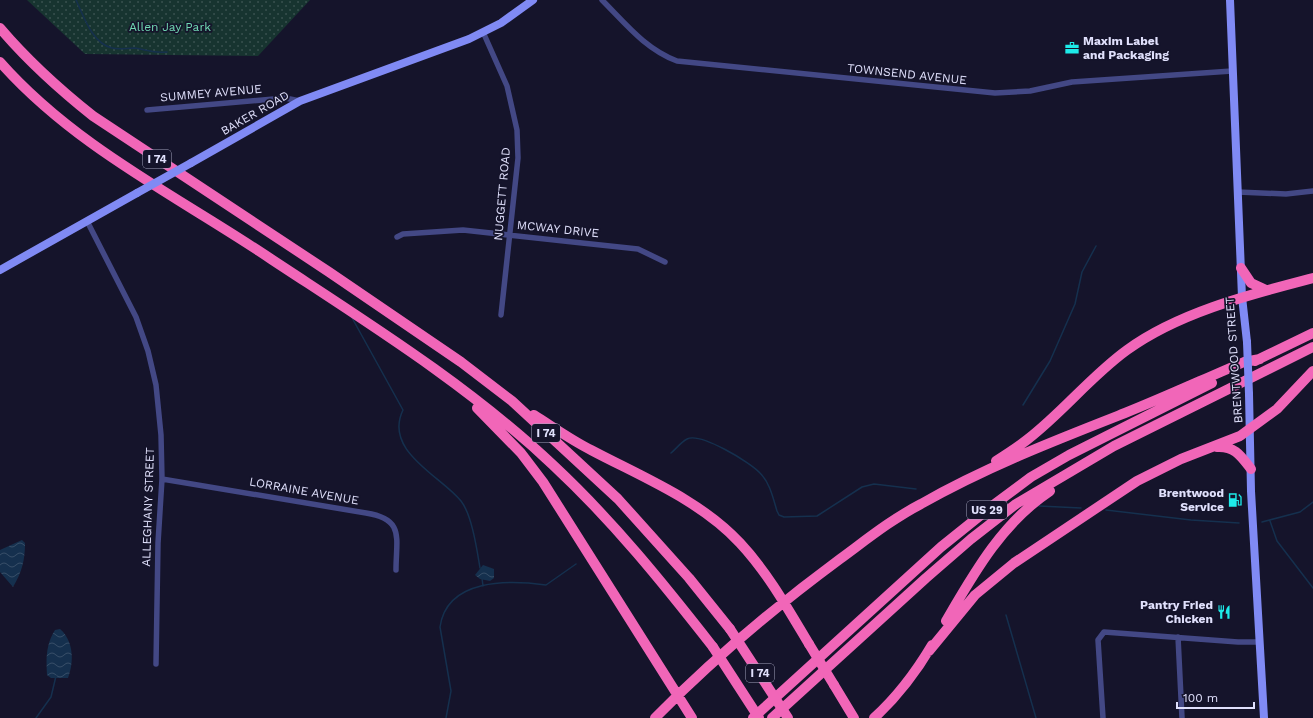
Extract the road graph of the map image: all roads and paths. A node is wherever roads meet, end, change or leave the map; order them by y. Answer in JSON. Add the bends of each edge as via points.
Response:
{"nodes":[{"id":1,"x":533,"y":0,"type":"edge"},
{"id":2,"x":602,"y":0,"type":"edge"},
{"id":3,"x":1230,"y":0,"type":"edge"},
{"id":4,"x":0,"y":28,"type":"edge"},
{"id":5,"x":483,"y":32,"type":"junction"},
{"id":6,"x":0,"y":62,"type":"edge"},
{"id":7,"x":1232,"y":71,"type":"junction"},
{"id":8,"x":300,"y":101,"type":"junction"},
{"id":9,"x":147,"y":110,"type":"dead end"},
{"id":10,"x":1313,"y":191,"type":"edge"},
{"id":11,"x":1238,"y":192,"type":"junction"},
{"id":12,"x":87,"y":222,"type":"junction"},
{"id":13,"x":510,"y":235,"type":"junction"},
{"id":14,"x":398,"y":237,"type":"dead end"},
{"id":15,"x":665,"y":262,"type":"dead end"},
{"id":16,"x":1241,"y":268,"type":"junction"},
{"id":17,"x":0,"y":270,"type":"edge"},
{"id":18,"x":1313,"y":278,"type":"edge"},
{"id":19,"x":1266,"y":290,"type":"junction"},
{"id":20,"x":1242,"y":297,"type":"junction"},
{"id":21,"x":501,"y":315,"type":"dead end"},
{"id":22,"x":1313,"y":334,"type":"edge"},
{"id":23,"x":1313,"y":347,"type":"edge"},
{"id":24,"x":1260,"y":359,"type":"junction"},
{"id":25,"x":1313,"y":371,"type":"edge"},
{"id":26,"x":440,"y":372,"type":"junction"},
{"id":27,"x":512,"y":401,"type":"junction"},
{"id":28,"x":1251,"y":429,"type":"junction"},
{"id":29,"x":1215,"y":447,"type":"junction"},
{"id":30,"x":1094,"y":457,"type":"junction"},
{"id":31,"x":1251,"y":469,"type":"junction"},
{"id":32,"x":162,"y":479,"type":"junction"},
{"id":33,"x":962,"y":482,"type":"junction"},
{"id":34,"x":396,"y":570,"type":"dead end"},
{"id":35,"x":783,"y":601,"type":"junction"},
{"id":36,"x":1178,"y":637,"type":"junction"},
{"id":37,"x":1259,"y":642,"type":"junction"},
{"id":38,"x":929,"y":651,"type":"junction"},
{"id":39,"x":156,"y":664,"type":"dead end"},
{"id":40,"x":678,"y":695,"type":"junction"},
{"id":41,"x":655,"y":718,"type":"edge"},
{"id":42,"x":692,"y":718,"type":"edge"},
{"id":43,"x":753,"y":718,"type":"edge"},
{"id":44,"x":759,"y":718,"type":"edge"},
{"id":45,"x":772,"y":718,"type":"edge"},
{"id":46,"x":788,"y":718,"type":"edge"},
{"id":47,"x":854,"y":718,"type":"edge"},
{"id":48,"x":874,"y":718,"type":"edge"},
{"id":49,"x":1103,"y":718,"type":"edge"},
{"id":50,"x":1182,"y":718,"type":"edge"},
{"id":51,"x":1264,"y":718,"type":"edge"}],
"edges":[{"from":1,"to":5,"type":"main road","name":"BAKER ROAD","via":[[501,23]]},
{"from":2,"to":7,"type":"street","name":"TOWNSEND AVENUE","via":[[648,46],[677,61],[995,93],[1030,91],[1072,82]]},
{"from":3,"to":7,"type":"main road","name":"BRENTWOOD STREET"},
{"from":4,"to":27,"type":"highway","number":"I 74","via":[[62,91],[93,116],[330,272],[461,362]]},
{"from":5,"to":8,"type":"main road","name":"BAKER ROAD","via":[[426,56]]},
{"from":5,"to":13,"type":"street","name":"NUGGETT ROAD","via":[[507,86],[517,130],[518,158]]},
{"from":6,"to":26,"type":"highway","number":"I 74","via":[[58,118],[91,143]]},
{"from":7,"to":11,"type":"main road","name":"BRENTWOOD STREET"},
{"from":8,"to":9,"type":"street","name":"SUMMEY AVENUE","via":[[285,98]]},
{"from":8,"to":12,"type":"main road","name":"BAKER ROAD","bridge":true},
{"from":10,"to":11,"type":"street","via":[[1286,194]]},
{"from":11,"to":16,"type":"main road","name":"BRENTWOOD STREET"},
{"from":12,"to":17,"type":"main road","name":"BAKER ROAD"},
{"from":12,"to":32,"type":"street","name":"ALLEGHANY STREET","via":[[136,317],[148,351],[158,402]]},
{"from":13,"to":14,"type":"street","name":"MCWAY DRIVE","via":[[463,230],[404,234]]},
{"from":13,"to":15,"type":"street","name":"MCWAY DRIVE","via":[[638,249]]},
{"from":13,"to":21,"type":"street","name":"NUGGETT ROAD"},
{"from":16,"to":19,"type":"highway","via":[[1251,283]]},
{"from":16,"to":20,"type":"main road","name":"BRENTWOOD STREET"},
{"from":18,"to":19,"type":"highway"},
{"from":19,"to":20,"type":"highway"},
{"from":20,"to":28,"type":"main road","name":"BRENTWOOD STREET","bridge":true},
{"from":20,"to":33,"type":"highway","via":[[1165,328],[1128,350],[1090,381],[1029,438]]},
{"from":22,"to":24,"type":"highway","number":"US 29"},
{"from":23,"to":30,"type":"highway","number":"US 29"},
{"from":24,"to":33,"type":"highway","via":[[1244,362],[1055,440]]},
{"from":24,"to":43,"type":"highway","number":"US 29","via":[[1127,424],[1031,477],[941,547]]},
{"from":25,"to":28,"type":"highway","via":[[1285,402]]},
{"from":26,"to":40,"type":"highway","via":[[521,453],[543,482],[616,601]]},
{"from":26,"to":44,"type":"highway","number":"I 74","bridge":true,"via":[[552,464],[614,525],[713,647]]},
{"from":27,"to":35,"type":"highway","via":[[589,449],[680,496],[716,520],[762,568]]},
{"from":27,"to":46,"type":"highway","number":"I 74","bridge":true,"via":[[618,498],[689,578],[730,630]]},
{"from":28,"to":29,"type":"highway"},
{"from":28,"to":31,"type":"main road","name":"BRENTWOOD STREET"},
{"from":29,"to":31,"type":"highway","via":[[1224,446],[1235,450]]},
{"from":29,"to":38,"type":"highway","via":[[1137,481],[1014,562],[975,595]]},
{"from":30,"to":38,"type":"highway","via":[[1042,496],[998,540],[979,565]]},
{"from":30,"to":45,"type":"highway","number":"US 29","via":[[1016,504],[971,538]]},
{"from":31,"to":37,"type":"main road","name":"BRENTWOOD STREET"},
{"from":32,"to":34,"type":"street","name":"LORRAINE AVENUE","via":[[383,517],[396,531]]},
{"from":32,"to":39,"type":"street","name":"ALLEGHANY STREET"},
{"from":33,"to":35,"type":"highway","via":[[920,504],[881,529]]},
{"from":35,"to":40,"type":"highway"},
{"from":35,"to":47,"type":"highway","bridge":true},
{"from":36,"to":37,"type":"street"},
{"from":36,"to":49,"type":"street","via":[[1109,632],[1102,634],[1098,640]]},
{"from":36,"to":50,"type":"street"},
{"from":37,"to":51,"type":"main road","name":"BRENTWOOD STREET"},
{"from":38,"to":48,"type":"highway","via":[[902,690]]},
{"from":40,"to":41,"type":"highway"},
{"from":40,"to":42,"type":"highway"}]}
